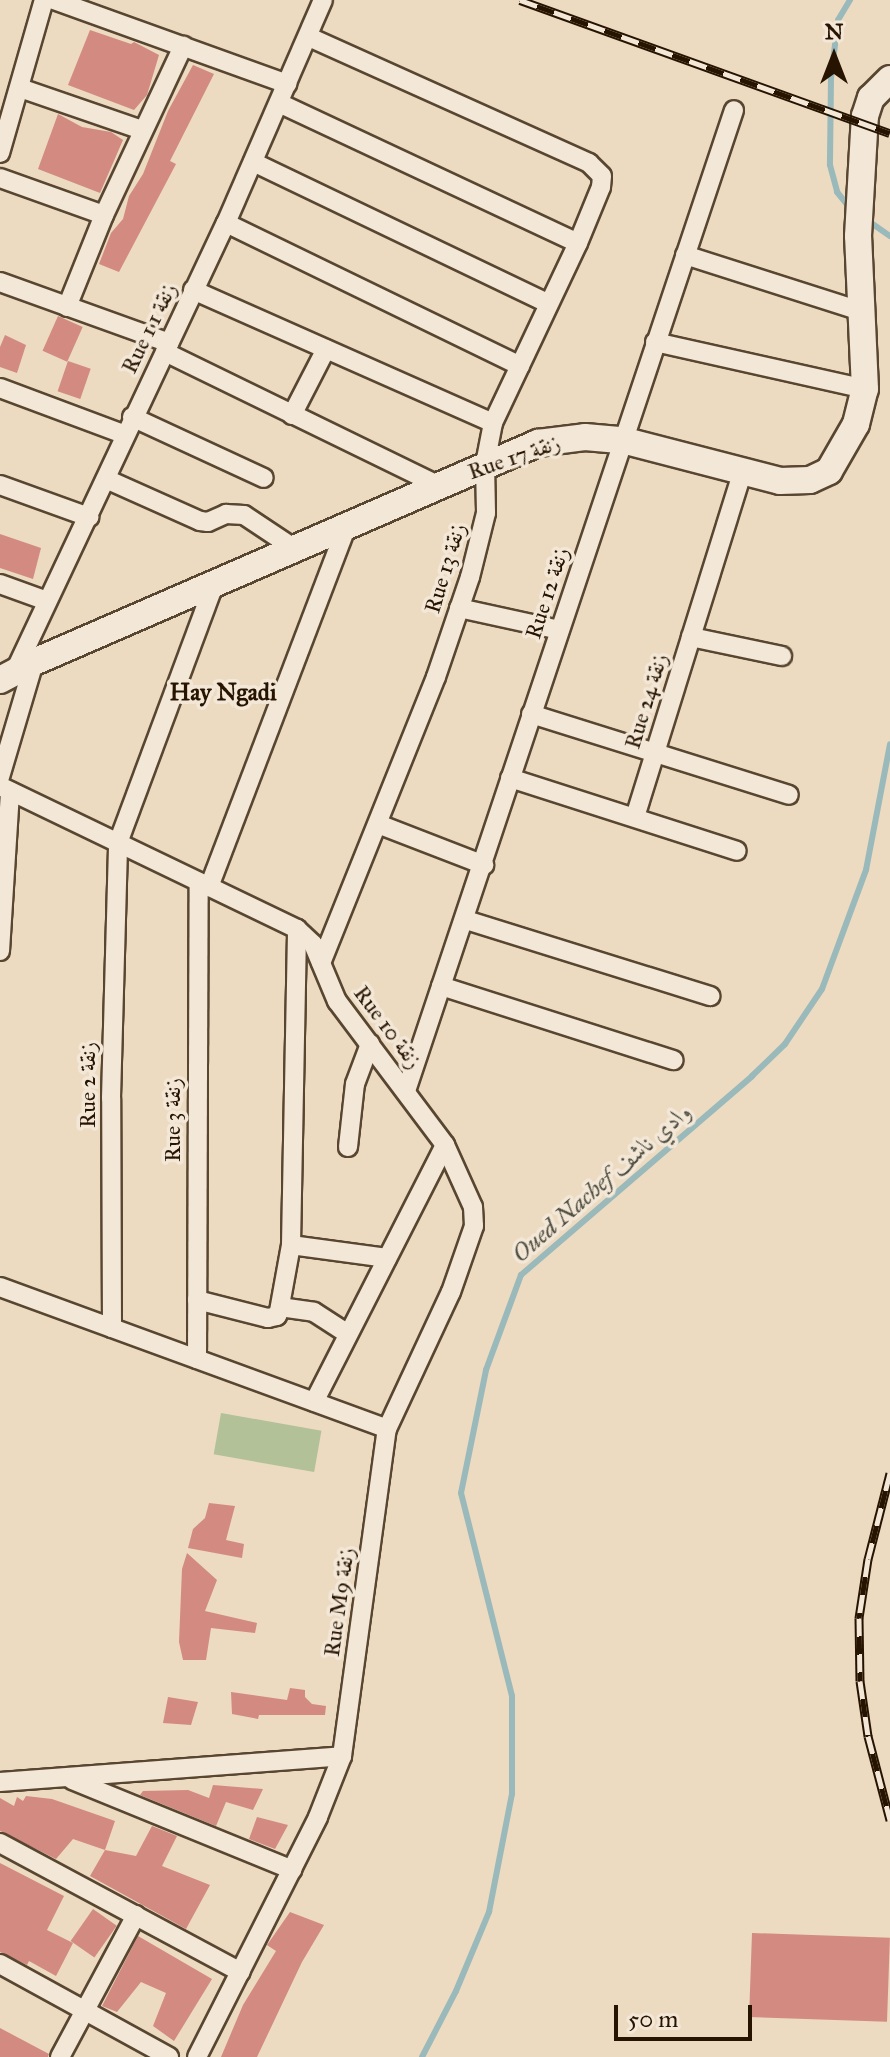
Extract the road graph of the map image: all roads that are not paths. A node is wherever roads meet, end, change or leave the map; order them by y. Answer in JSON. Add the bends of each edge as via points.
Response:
{"nodes":[{"id":1,"x":44,"y":0,"type":"edge"},
{"id":2,"x":54,"y":0,"type":"edge"},
{"id":3,"x":323,"y":0,"type":"edge"},
{"id":4,"x":106,"y":9,"type":"edge"},
{"id":5,"x":309,"y":37,"type":"junction"},
{"id":6,"x":183,"y":46,"type":"junction"},
{"id":7,"x":890,"y":79,"type":"edge"},
{"id":8,"x":287,"y":84,"type":"junction"},
{"id":9,"x":20,"y":88,"type":"junction"},
{"id":10,"x":279,"y":103,"type":"junction"},
{"id":11,"x":734,"y":110,"type":"dead end"},
{"id":12,"x":142,"y":130,"type":"junction"},
{"id":13,"x":0,"y":153,"type":"edge"},
{"id":14,"x":253,"y":162,"type":"junction"},
{"id":15,"x":0,"y":178,"type":"edge"},
{"id":16,"x":104,"y":215,"type":"junction"},
{"id":17,"x":226,"y":223,"type":"junction"},
{"id":18,"x":578,"y":243,"type":"junction"},
{"id":19,"x":685,"y":255,"type":"junction"},
{"id":20,"x":0,"y":282,"type":"edge"},
{"id":21,"x":193,"y":290,"type":"junction"},
{"id":22,"x":547,"y":303,"type":"junction"},
{"id":23,"x":67,"y":307,"type":"junction"},
{"id":24,"x":861,"y":311,"type":"junction"},
{"id":25,"x":655,"y":342,"type":"junction"},
{"id":26,"x":167,"y":348,"type":"junction"},
{"id":27,"x":326,"y":349,"type":"junction"},
{"id":28,"x":520,"y":366,"type":"junction"},
{"id":29,"x":0,"y":388,"type":"edge"},
{"id":30,"x":865,"y":389,"type":"junction"},
{"id":31,"x":292,"y":415,"type":"junction"},
{"id":32,"x":493,"y":423,"type":"junction"},
{"id":33,"x":129,"y":426,"type":"junction"},
{"id":34,"x":622,"y":440,"type":"junction"},
{"id":35,"x":485,"y":464,"type":"junction"},
{"id":36,"x":742,"y":474,"type":"junction"},
{"id":37,"x":264,"y":478,"type":"dead end"},
{"id":38,"x":106,"y":479,"type":"junction"},
{"id":39,"x":0,"y":485,"type":"edge"},
{"id":40,"x":438,"y":485,"type":"junction"},
{"id":41,"x":89,"y":517,"type":"junction"},
{"id":42,"x":347,"y":525,"type":"junction"},
{"id":43,"x":295,"y":549,"type":"junction"},
{"id":44,"x":0,"y":584,"type":"edge"},
{"id":45,"x":213,"y":587,"type":"junction"},
{"id":46,"x":47,"y":601,"type":"junction"},
{"id":47,"x":459,"y":608,"type":"junction"},
{"id":48,"x":560,"y":630,"type":"junction"},
{"id":49,"x":691,"y":637,"type":"junction"},
{"id":50,"x":782,"y":656,"type":"dead end"},
{"id":51,"x":16,"y":672,"type":"edge"},
{"id":52,"x":531,"y":714,"type":"junction"},
{"id":53,"x":655,"y":752,"type":"junction"},
{"id":54,"x":510,"y":778,"type":"junction"},
{"id":55,"x":3,"y":785,"type":"edge"},
{"id":56,"x":789,"y":795,"type":"dead end"},
{"id":57,"x":635,"y":817,"type":"junction"},
{"id":58,"x":378,"y":824,"type":"junction"},
{"id":59,"x":118,"y":843,"type":"junction"},
{"id":60,"x":737,"y":851,"type":"dead end"},
{"id":61,"x":3,"y":857,"type":"edge"},
{"id":62,"x":484,"y":865,"type":"junction"},
{"id":63,"x":204,"y":885,"type":"junction"},
{"id":64,"x":466,"y":920,"type":"junction"},
{"id":65,"x":297,"y":929,"type":"junction"},
{"id":66,"x":0,"y":944,"type":"edge"},
{"id":67,"x":0,"y":951,"type":"edge"},
{"id":68,"x":321,"y":963,"type":"junction"},
{"id":69,"x":441,"y":986,"type":"junction"},
{"id":70,"x":710,"y":996,"type":"dead end"},
{"id":71,"x":370,"y":1044,"type":"junction"},
{"id":72,"x":673,"y":1060,"type":"dead end"},
{"id":73,"x":406,"y":1091,"type":"junction"},
{"id":74,"x":445,"y":1145,"type":"junction"},
{"id":75,"x":348,"y":1147,"type":"dead end"},
{"id":76,"x":291,"y":1245,"type":"junction"},
{"id":77,"x":387,"y":1258,"type":"junction"},
{"id":78,"x":0,"y":1287,"type":"edge"},
{"id":79,"x":197,"y":1300,"type":"junction"},
{"id":80,"x":280,"y":1307,"type":"junction"},
{"id":81,"x":112,"y":1328,"type":"junction"},
{"id":82,"x":348,"y":1334,"type":"junction"},
{"id":83,"x":197,"y":1359,"type":"junction"},
{"id":84,"x":314,"y":1402,"type":"junction"},
{"id":85,"x":387,"y":1429,"type":"junction"},
{"id":86,"x":342,"y":1756,"type":"junction"},
{"id":87,"x":67,"y":1779,"type":"junction"},
{"id":88,"x":0,"y":1782,"type":"edge"},
{"id":89,"x":0,"y":1843,"type":"edge"},
{"id":90,"x":292,"y":1870,"type":"junction"},
{"id":91,"x":136,"y":1915,"type":"junction"},
{"id":92,"x":0,"y":1964,"type":"edge"},
{"id":93,"x":241,"y":1972,"type":"junction"},
{"id":94,"x":85,"y":2011,"type":"junction"},
{"id":95,"x":60,"y":2057,"type":"edge"},
{"id":96,"x":169,"y":2057,"type":"edge"},
{"id":97,"x":197,"y":2057,"type":"edge"}],
"edges":[{"from":1,"to":9,"type":"street"},
{"from":2,"to":4,"type":"street"},
{"from":3,"to":5,"type":"street","name":"Rue 1 زنقة 1"},
{"from":4,"to":6,"type":"street"},
{"from":5,"to":8,"type":"street","name":"Rue 1 زنقة 1"},
{"from":5,"to":18,"type":"street","name":"Rue 13 زنقة","via":[[589,163],[602,176],[601,187]]},
{"from":6,"to":8,"type":"street"},
{"from":6,"to":12,"type":"street"},
{"from":7,"to":24,"type":"street","name":"Rue 17 زنقة","via":[[871,98],[865,116],[858,236]]},
{"from":8,"to":10,"type":"street","name":"Rue 1 زنقة 1"},
{"from":9,"to":12,"type":"street"},
{"from":9,"to":13,"type":"street"},
{"from":10,"to":14,"type":"street","name":"Rue 1 زنقة 1"},
{"from":10,"to":18,"type":"street"},
{"from":11,"to":19,"type":"street","name":"Rue 12 زنقة"},
{"from":12,"to":16,"type":"street"},
{"from":14,"to":17,"type":"street","name":"Rue 1 زنقة 1"},
{"from":14,"to":22,"type":"street"},
{"from":15,"to":16,"type":"street"},
{"from":16,"to":23,"type":"street"},
{"from":17,"to":21,"type":"street","name":"Rue 1 زنقة 1"},
{"from":17,"to":28,"type":"street"},
{"from":18,"to":22,"type":"street","name":"Rue 13 زنقة"},
{"from":19,"to":24,"type":"street"},
{"from":19,"to":25,"type":"street","name":"Rue 12 زنقة"},
{"from":20,"to":23,"type":"street"},
{"from":21,"to":26,"type":"street","name":"Rue 1 زنقة 1"},
{"from":21,"to":27,"type":"street"},
{"from":22,"to":28,"type":"street","name":"Rue 13 زنقة"},
{"from":23,"to":26,"type":"street"},
{"from":24,"to":30,"type":"street","name":"Rue 17 زنقة"},
{"from":25,"to":30,"type":"street"},
{"from":25,"to":34,"type":"street","name":"Rue 12 زنقة"},
{"from":26,"to":31,"type":"street"},
{"from":26,"to":33,"type":"street","name":"Rue 1 زنقة 1"},
{"from":27,"to":31,"type":"street"},
{"from":27,"to":32,"type":"street"},
{"from":28,"to":32,"type":"street","name":"Rue 13 زنقة"},
{"from":29,"to":33,"type":"street"},
{"from":30,"to":36,"type":"street","name":"Rue 17 زنقة","via":[[856,424],[829,471],[796,481]]},
{"from":31,"to":40,"type":"street"},
{"from":32,"to":35,"type":"street","name":"Rue 13 زنقة"},
{"from":33,"to":37,"type":"street"},
{"from":33,"to":38,"type":"street","name":"Rue 1 زنقة 1"},
{"from":34,"to":35,"type":"street","name":"Rue 17 زنقة","via":[[552,440]]},
{"from":34,"to":36,"type":"street","name":"Rue 17 زنقة"},
{"from":34,"to":48,"type":"street","name":"Rue 12 زنقة"},
{"from":35,"to":40,"type":"street","name":"Rue 17 زنقة"},
{"from":35,"to":47,"type":"street","name":"Rue 13 زنقة","via":[[483,530]]},
{"from":36,"to":49,"type":"street","name":"Rue 24 زنقة"},
{"from":38,"to":41,"type":"street","name":"Rue 1 زنقة 1"},
{"from":38,"to":43,"type":"street","via":[[200,521],[244,515]]},
{"from":39,"to":41,"type":"street"},
{"from":40,"to":42,"type":"street","name":"Rue 17 زنقة"},
{"from":41,"to":46,"type":"street","name":"Rue 1 زنقة 1"},
{"from":42,"to":43,"type":"street","name":"Rue 17 زنقة"},
{"from":42,"to":63,"type":"street"},
{"from":43,"to":45,"type":"street","name":"Rue 17 زنقة"},
{"from":44,"to":46,"type":"street"},
{"from":45,"to":51,"type":"street","name":"Rue 17 زنقة"},
{"from":45,"to":59,"type":"street","name":"Rue 2 زنقة"},
{"from":46,"to":51,"type":"street","name":"Rue 1 زنقة 1"},
{"from":47,"to":48,"type":"street"},
{"from":47,"to":58,"type":"street","name":"Rue 13 زنقة"},
{"from":48,"to":52,"type":"street","name":"Rue 12 زنقة"},
{"from":49,"to":50,"type":"street"},
{"from":49,"to":53,"type":"street","name":"Rue 24 زنقة"},
{"from":51,"to":55,"type":"street"},
{"from":52,"to":53,"type":"street"},
{"from":52,"to":54,"type":"street","name":"Rue 12 زنقة"},
{"from":53,"to":56,"type":"street"},
{"from":53,"to":57,"type":"street","name":"Rue 24 زنقة"},
{"from":54,"to":57,"type":"street"},
{"from":54,"to":62,"type":"street","name":"Rue 12 زنقة"},
{"from":55,"to":59,"type":"street","name":"Rue 10 زنقة"},
{"from":55,"to":61,"type":"street"},
{"from":57,"to":60,"type":"street"},
{"from":58,"to":62,"type":"street"},
{"from":58,"to":68,"type":"street","name":"Rue 13 زنقة"},
{"from":59,"to":63,"type":"street","name":"Rue 10 زنقة"},
{"from":59,"to":81,"type":"street","name":"Rue 2 زنقة"},
{"from":61,"to":66,"type":"street"},
{"from":62,"to":64,"type":"street","name":"Rue 12 زنقة"},
{"from":63,"to":65,"type":"street","name":"Rue 10 زنقة"},
{"from":63,"to":79,"type":"street","name":"Rue 3 زنقة"},
{"from":64,"to":69,"type":"street","name":"Rue 12 زنقة"},
{"from":64,"to":70,"type":"street"},
{"from":65,"to":68,"type":"street","name":"Rue 10 زنقة","via":[[313,944]]},
{"from":65,"to":76,"type":"street"},
{"from":66,"to":67,"type":"street"},
{"from":68,"to":71,"type":"street","name":"Rue 10 زنقة","via":[[337,1001]]},
{"from":69,"to":72,"type":"street"},
{"from":69,"to":73,"type":"street","name":"Rue 12 زنقة"},
{"from":71,"to":73,"type":"street","name":"Rue 10 زنقة"},
{"from":71,"to":75,"type":"street","via":[[355,1084]]},
{"from":73,"to":74,"type":"street","name":"Rue 10 زنقة"},
{"from":74,"to":77,"type":"street"},
{"from":74,"to":85,"type":"street","name":"Rue M9 زنقة","via":[[473,1207],[470,1245]]},
{"from":76,"to":77,"type":"street"},
{"from":76,"to":80,"type":"street"},
{"from":77,"to":82,"type":"street"},
{"from":78,"to":81,"type":"street"},
{"from":79,"to":80,"type":"street","via":[[268,1318],[277,1316]]},
{"from":79,"to":83,"type":"street","name":"Rue 3 زنقة"},
{"from":80,"to":82,"type":"street","via":[[314,1312]]},
{"from":81,"to":83,"type":"street"},
{"from":82,"to":84,"type":"street"},
{"from":83,"to":84,"type":"street"},
{"from":84,"to":85,"type":"street"},
{"from":85,"to":86,"type":"street","name":"Rue M9 زنقة"},
{"from":86,"to":87,"type":"street"},
{"from":86,"to":90,"type":"street","name":"Rue M9 زنقة"},
{"from":87,"to":88,"type":"street"},
{"from":87,"to":90,"type":"street"},
{"from":89,"to":91,"type":"street"},
{"from":90,"to":93,"type":"street","name":"Rue M9 زنقة"},
{"from":91,"to":93,"type":"street"},
{"from":91,"to":94,"type":"street"},
{"from":92,"to":94,"type":"street"},
{"from":93,"to":97,"type":"street","name":"Rue M9 زنقة"},
{"from":94,"to":95,"type":"street"},
{"from":94,"to":96,"type":"street"}]}
